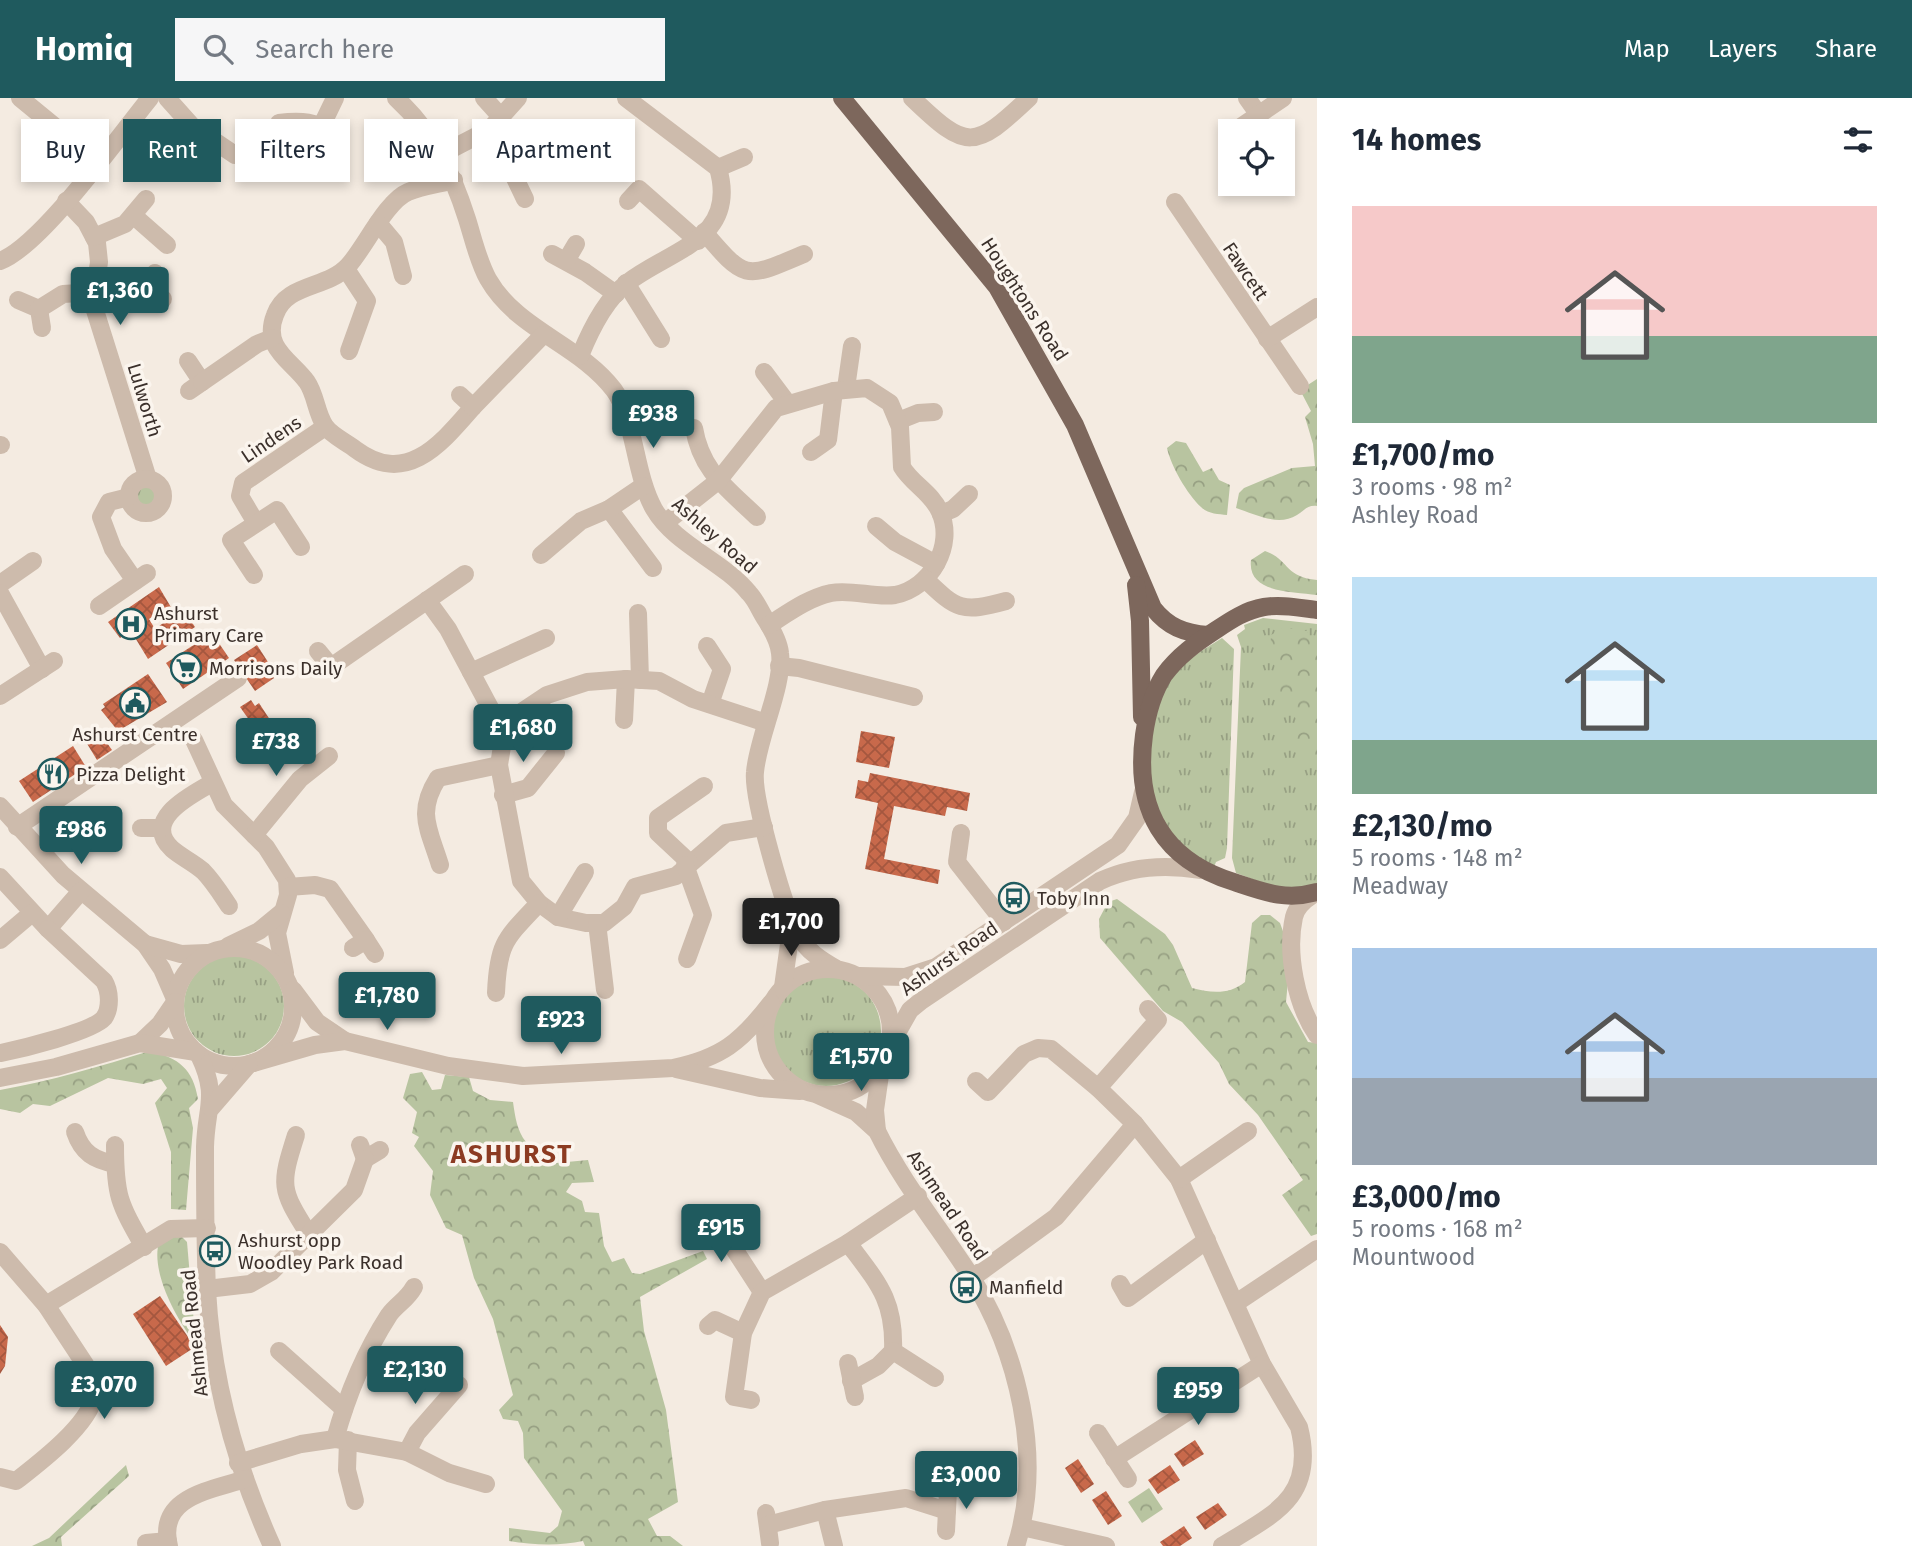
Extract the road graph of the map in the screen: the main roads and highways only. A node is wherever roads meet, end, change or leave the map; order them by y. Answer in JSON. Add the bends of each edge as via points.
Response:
{"nodes":[{"id":1,"x":842,"y":98,"type":"edge"},
{"id":2,"x":1129,"y":550,"type":"junction"},
{"id":3,"x":1317,"y":610,"type":"edge"},
{"id":4,"x":1214,"y":631,"type":"junction"},
{"id":5,"x":1142,"y":749,"type":"junction"},
{"id":6,"x":1317,"y":892,"type":"edge"}],
"edges":[{"from":1,"to":2,"type":"main road","name":"Houghtons Road","via":[[997,287],[1076,425]]},
{"from":2,"to":4,"type":"main road","name":"Houghtons Road","via":[[1146,594],[1162,619],[1189,633]]},
{"from":2,"to":5,"type":"main road","name":"Houghtons Road","via":[[1140,621]]},
{"from":3,"to":4,"type":"main road","via":[[1273,606],[1241,615]]},
{"from":4,"to":5,"type":"main road","via":[[1189,648],[1163,677],[1147,715]]},
{"from":5,"to":6,"type":"main road","via":[[1143,792],[1160,831],[1182,857],[1206,873],[1275,896]]}]}
